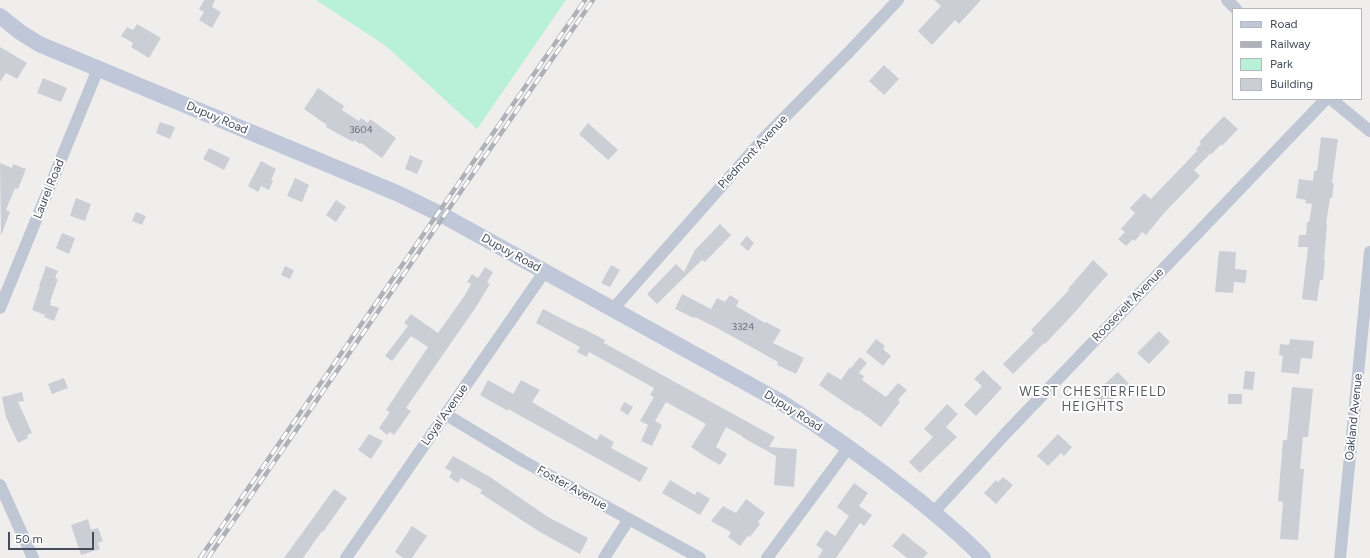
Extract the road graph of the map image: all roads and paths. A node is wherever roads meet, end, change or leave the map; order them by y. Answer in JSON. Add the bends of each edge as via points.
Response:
{"nodes":[{"id":1,"x":898,"y":0,"type":"edge"},
{"id":2,"x":1227,"y":0,"type":"edge"},
{"id":3,"x":1235,"y":8,"type":"edge"},
{"id":4,"x":0,"y":16,"type":"edge"},
{"id":5,"x":98,"y":69,"type":"junction"},
{"id":6,"x":1325,"y":100,"type":"edge"},
{"id":7,"x":1332,"y":100,"type":"edge"},
{"id":8,"x":1370,"y":131,"type":"edge"},
{"id":9,"x":1370,"y":252,"type":"edge"},
{"id":10,"x":544,"y":272,"type":"junction"},
{"id":11,"x":0,"y":308,"type":"edge"},
{"id":12,"x":613,"y":309,"type":"junction"},
{"id":13,"x":445,"y":414,"type":"junction"},
{"id":14,"x":849,"y":447,"type":"junction"},
{"id":15,"x":0,"y":485,"type":"edge"},
{"id":16,"x":933,"y":513,"type":"junction"},
{"id":17,"x":629,"y":519,"type":"junction"},
{"id":18,"x":33,"y":558,"type":"edge"},
{"id":19,"x":346,"y":558,"type":"edge"},
{"id":20,"x":604,"y":558,"type":"edge"},
{"id":21,"x":700,"y":558,"type":"edge"},
{"id":22,"x":767,"y":558,"type":"edge"},
{"id":23,"x":982,"y":558,"type":"edge"},
{"id":24,"x":1340,"y":558,"type":"edge"}],
"edges":[{"from":1,"to":12,"type":"street","name":"Piedmont Avenue","via":[[765,137]]},
{"from":2,"to":3,"type":"street"},
{"from":4,"to":5,"type":"street","name":"Dupuy Road","via":[[39,44]]},
{"from":5,"to":10,"type":"street","name":"Dupuy Road","via":[[399,194]]},
{"from":5,"to":11,"type":"street","name":"Laurel Road"},
{"from":6,"to":16,"type":"street","name":"Roosevelt Avenue","via":[[1007,432]]},
{"from":7,"to":8,"type":"street"},
{"from":9,"to":24,"type":"street","name":"Oakland Avenue"},
{"from":10,"to":12,"type":"street","name":"Dupuy Road"},
{"from":10,"to":13,"type":"street","name":"Loyal Avenue"},
{"from":12,"to":14,"type":"street","name":"Dupuy Road","via":[[781,402]]},
{"from":13,"to":17,"type":"street","name":"Foster Avenue","via":[[522,461]]},
{"from":13,"to":19,"type":"street","name":"Loyal Avenue"},
{"from":14,"to":16,"type":"street","name":"Dupuy Road"},
{"from":14,"to":22,"type":"street"},
{"from":15,"to":18,"type":"street"},
{"from":16,"to":23,"type":"street","name":"Dupuy Road"},
{"from":17,"to":20,"type":"street"},
{"from":17,"to":21,"type":"street","name":"Foster Avenue"}]}
